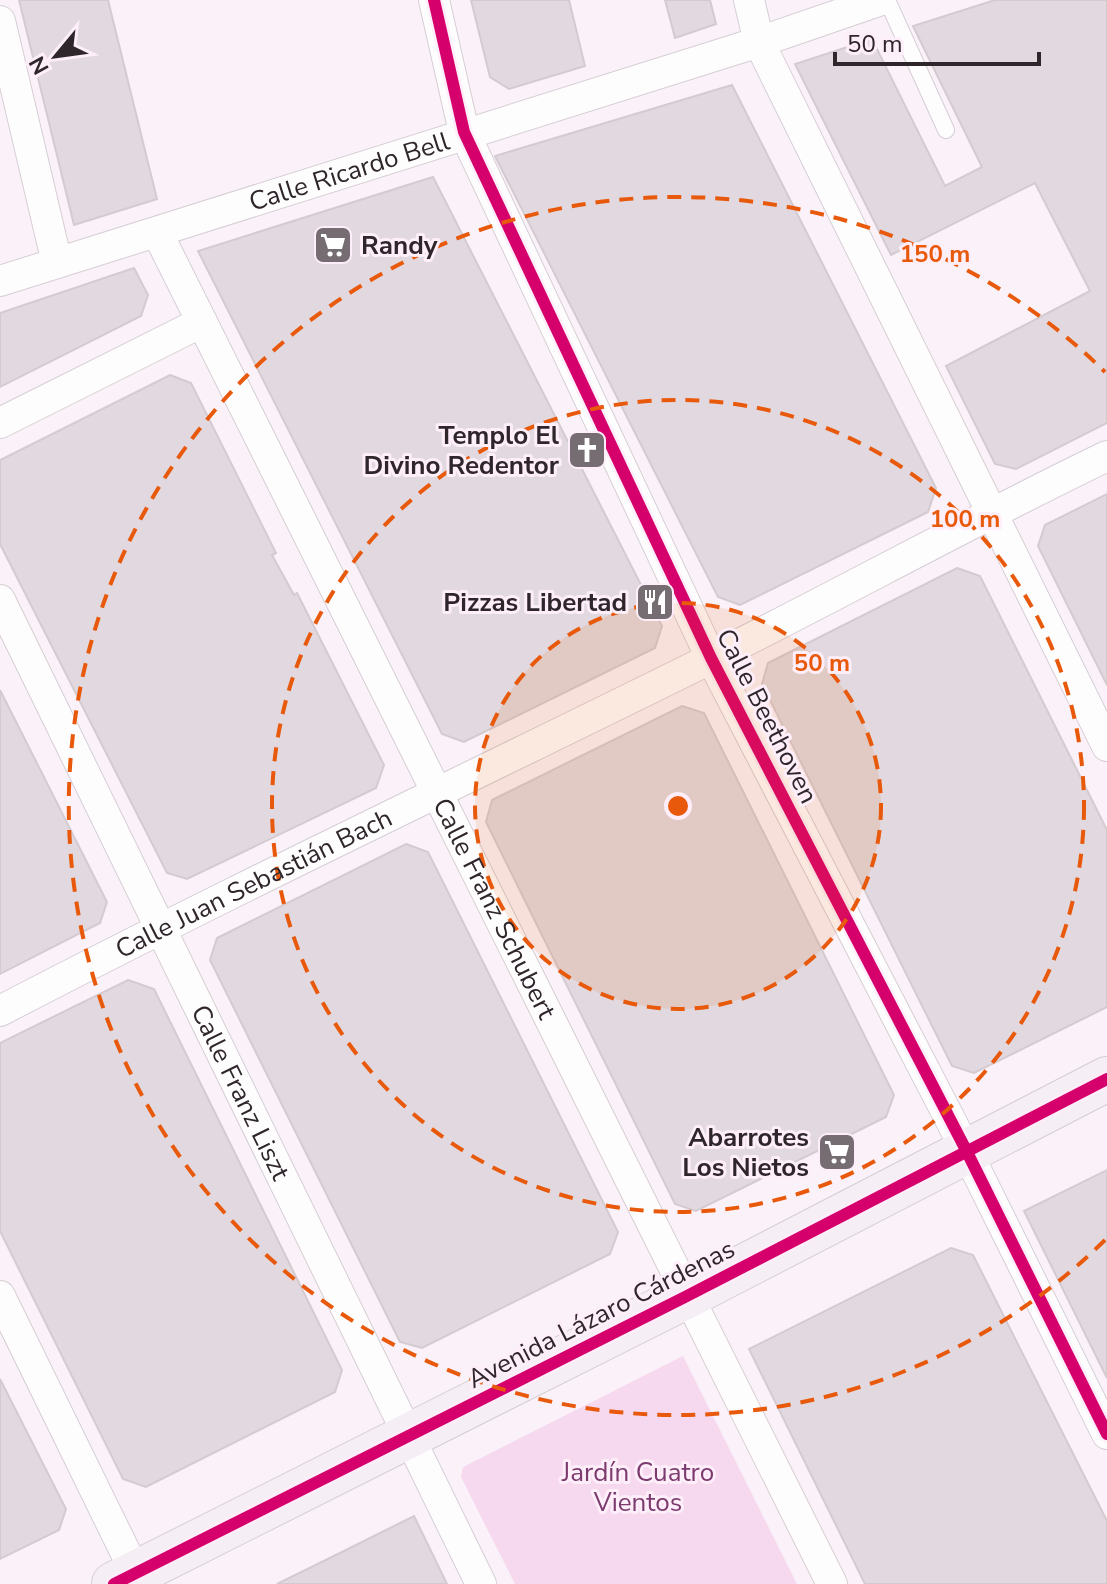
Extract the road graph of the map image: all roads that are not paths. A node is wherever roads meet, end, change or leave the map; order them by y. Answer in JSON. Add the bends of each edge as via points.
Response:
{"nodes":[{"id":1,"x":434,"y":0,"type":"edge"},
{"id":2,"x":749,"y":0,"type":"edge"},
{"id":3,"x":881,"y":0,"type":"edge"},
{"id":4,"x":887,"y":0,"type":"edge"},
{"id":5,"x":0,"y":21,"type":"edge"},
{"id":6,"x":759,"y":42,"type":"junction"},
{"id":7,"x":946,"y":130,"type":"dead end"},
{"id":8,"x":464,"y":132,"type":"junction"},
{"id":9,"x":157,"y":232,"type":"junction"},
{"id":10,"x":57,"y":263,"type":"junction"},
{"id":11,"x":0,"y":281,"type":"edge"},
{"id":12,"x":202,"y":322,"type":"junction"},
{"id":13,"x":0,"y":423,"type":"edge"},
{"id":14,"x":1107,"y":456,"type":"edge"},
{"id":15,"x":990,"y":512,"type":"junction"},
{"id":16,"x":0,"y":600,"type":"edge"},
{"id":17,"x":711,"y":658,"type":"junction"},
{"id":18,"x":1107,"y":746,"type":"edge"},
{"id":19,"x":436,"y":794,"type":"junction"},
{"id":20,"x":162,"y":927,"type":"junction"},
{"id":21,"x":0,"y":1011,"type":"edge"},
{"id":22,"x":1107,"y":1079,"type":"edge"},
{"id":23,"x":966,"y":1150,"type":"junction"},
{"id":24,"x":0,"y":1296,"type":"edge"},
{"id":25,"x":685,"y":1297,"type":"junction"},
{"id":26,"x":1107,"y":1434,"type":"edge"},
{"id":27,"x":407,"y":1436,"type":"junction"},
{"id":28,"x":130,"y":1580,"type":"edge"},
{"id":29,"x":481,"y":1584,"type":"edge"},
{"id":30,"x":832,"y":1584,"type":"edge"}],
"edges":[{"from":1,"to":8,"type":"street","name":"Calle Beethoven"},
{"from":2,"to":6,"type":"street"},
{"from":3,"to":6,"type":"street","name":"Calle Ricardo Bell"},
{"from":4,"to":7,"type":"lane"},
{"from":5,"to":10,"type":"street"},
{"from":6,"to":8,"type":"street","name":"Calle Ricardo Bell"},
{"from":6,"to":15,"type":"street"},
{"from":8,"to":9,"type":"street","name":"Calle Ricardo Bell"},
{"from":8,"to":17,"type":"street","name":"Calle Beethoven"},
{"from":9,"to":10,"type":"street","name":"Calle Ricardo Bell"},
{"from":9,"to":12,"type":"street","name":"Calle Franz Schubert"},
{"from":10,"to":11,"type":"street","name":"Calle Ricardo Bell"},
{"from":12,"to":13,"type":"street"},
{"from":12,"to":19,"type":"street","name":"Calle Franz Schubert"},
{"from":14,"to":15,"type":"street","name":"Calle Juan Sebastián Bach"},
{"from":15,"to":17,"type":"street","name":"Calle Juan Sebastián Bach"},
{"from":15,"to":18,"type":"street"},
{"from":16,"to":20,"type":"street","name":"Calle Franz Liszt"},
{"from":17,"to":19,"type":"street","name":"Calle Juan Sebastián Bach"},
{"from":17,"to":23,"type":"street","name":"Calle Beethoven"},
{"from":19,"to":20,"type":"street","name":"Calle Juan Sebastián Bach"},
{"from":19,"to":25,"type":"street","name":"Calle Franz Schubert"},
{"from":20,"to":21,"type":"street","name":"Calle Juan Sebastián Bach"},
{"from":20,"to":27,"type":"street","name":"Calle Franz Liszt"},
{"from":22,"to":23,"type":"main road","name":"Avenida Lázaro Cárdenas"},
{"from":23,"to":25,"type":"main road","name":"Avenida Lázaro Cárdenas"},
{"from":23,"to":26,"type":"street","name":"Calle Beethoven"},
{"from":24,"to":28,"type":"street"},
{"from":25,"to":27,"type":"main road","name":"Avenida Lázaro Cárdenas"},
{"from":25,"to":30,"type":"street","name":"Calle Franz Schubert"},
{"from":27,"to":28,"type":"main road","name":"Avenida Lázaro Cárdenas"},
{"from":27,"to":29,"type":"street","name":"Calle Franz Liszt"}]}
